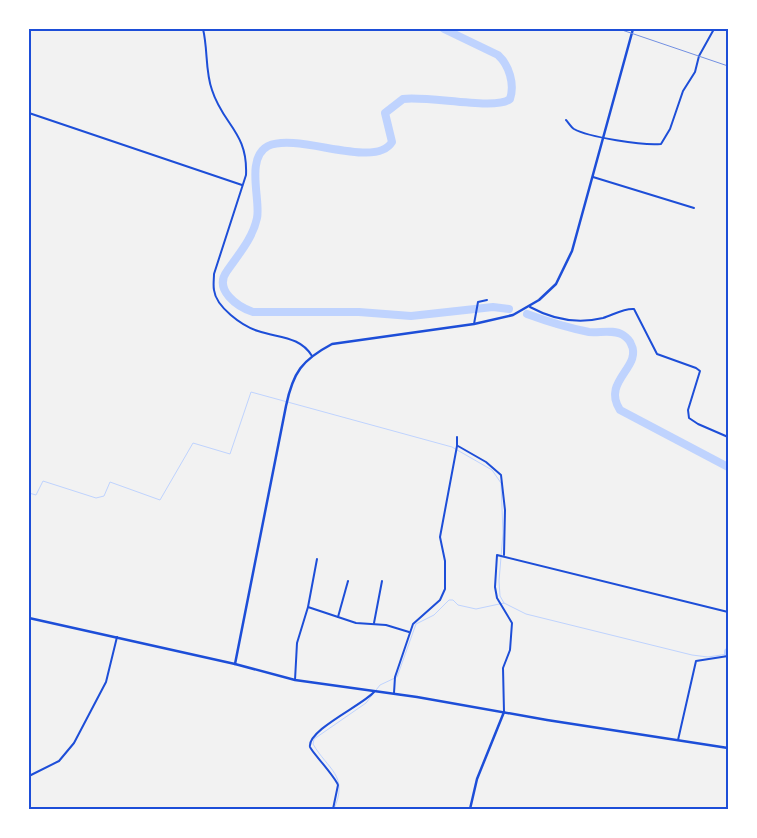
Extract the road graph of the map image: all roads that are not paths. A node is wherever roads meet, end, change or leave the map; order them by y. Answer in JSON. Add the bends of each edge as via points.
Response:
{"nodes":[{"id":1,"x":203,"y":29,"type":"edge"},
{"id":2,"x":633,"y":29,"type":"edge"},
{"id":3,"x":714,"y":29,"type":"edge"},
{"id":4,"x":29,"y":113,"type":"edge"},
{"id":5,"x":566,"y":120,"type":"dead end"},
{"id":6,"x":604,"y":136,"type":"junction"},
{"id":7,"x":593,"y":177,"type":"junction"},
{"id":8,"x":243,"y":186,"type":"junction"},
{"id":9,"x":694,"y":208,"type":"dead end"},
{"id":10,"x":487,"y":300,"type":"dead end"},
{"id":11,"x":530,"y":307,"type":"junction"},
{"id":12,"x":474,"y":324,"type":"junction"},
{"id":13,"x":312,"y":356,"type":"junction"},
{"id":14,"x":457,"y":437,"type":"dead end"},
{"id":15,"x":728,"y":437,"type":"edge"},
{"id":16,"x":457,"y":446,"type":"junction"},
{"id":17,"x":504,"y":555,"type":"junction"},
{"id":18,"x":317,"y":559,"type":"dead end"},
{"id":19,"x":348,"y":581,"type":"dead end"},
{"id":20,"x":382,"y":581,"type":"dead end"},
{"id":21,"x":308,"y":607,"type":"junction"},
{"id":22,"x":728,"y":612,"type":"edge"},
{"id":23,"x":29,"y":618,"type":"edge"},
{"id":24,"x":338,"y":618,"type":"junction"},
{"id":25,"x":374,"y":624,"type":"junction"},
{"id":26,"x":410,"y":632,"type":"junction"},
{"id":27,"x":117,"y":637,"type":"junction"},
{"id":28,"x":728,"y":656,"type":"edge"},
{"id":29,"x":235,"y":664,"type":"junction"},
{"id":30,"x":295,"y":680,"type":"junction"},
{"id":31,"x":374,"y":692,"type":"junction"},
{"id":32,"x":394,"y":693,"type":"junction"},
{"id":33,"x":504,"y":712,"type":"junction"},
{"id":34,"x":678,"y":740,"type":"junction"},
{"id":35,"x":728,"y":748,"type":"edge"},
{"id":36,"x":29,"y":776,"type":"edge"},
{"id":37,"x":333,"y":809,"type":"edge"},
{"id":38,"x":470,"y":809,"type":"edge"}],
"edges":[{"from":1,"to":8,"type":"street","via":[[212,90],[245,150]]},
{"from":2,"to":6,"type":"main road"},
{"from":3,"to":6,"type":"street","via":[[683,91],[664,140],[639,144]]},
{"from":4,"to":8,"type":"street"},
{"from":5,"to":6,"type":"street","via":[[573,128]]},
{"from":6,"to":7,"type":"main road"},
{"from":7,"to":9,"type":"street"},
{"from":7,"to":11,"type":"main road","via":[[564,271],[556,284]]},
{"from":8,"to":13,"type":"street","via":[[214,274],[214,291],[227,312],[250,328],[295,340],[303,344]]},
{"from":10,"to":12,"type":"street","via":[[478,302]]},
{"from":11,"to":12,"type":"main road","via":[[500,319]]},
{"from":11,"to":15,"type":"street","via":[[556,318],[575,320],[602,318],[634,309],[657,354],[700,371],[688,410],[689,418]]},
{"from":12,"to":13,"type":"main road","via":[[332,344]]},
{"from":13,"to":29,"type":"main road","via":[[296,372],[287,399]]},
{"from":14,"to":16,"type":"street"},
{"from":16,"to":17,"type":"street","via":[[486,462],[501,475],[505,510]]},
{"from":16,"to":26,"type":"street","via":[[440,537],[445,561],[445,589],[440,600],[418,618]]},
{"from":17,"to":22,"type":"street"},
{"from":17,"to":33,"type":"street","via":[[497,555],[495,587],[497,598],[512,623],[510,650],[503,668]]},
{"from":18,"to":21,"type":"street"},
{"from":19,"to":24,"type":"street"},
{"from":20,"to":25,"type":"street"},
{"from":21,"to":24,"type":"street"},
{"from":21,"to":30,"type":"street","via":[[297,642]]},
{"from":23,"to":27,"type":"main road"},
{"from":24,"to":25,"type":"street"},
{"from":25,"to":26,"type":"street"},
{"from":26,"to":32,"type":"street","via":[[395,677]]},
{"from":27,"to":29,"type":"main road"},
{"from":27,"to":36,"type":"street","via":[[106,682],[74,743],[59,761]]},
{"from":28,"to":34,"type":"street","via":[[696,661]]},
{"from":29,"to":30,"type":"main road"},
{"from":30,"to":31,"type":"main road"},
{"from":31,"to":32,"type":"main road"},
{"from":31,"to":37,"type":"street","via":[[312,738],[312,750],[329,768],[338,785]]},
{"from":32,"to":33,"type":"main road"},
{"from":33,"to":34,"type":"main road"},
{"from":33,"to":38,"type":"main road","via":[[476,779]]},
{"from":34,"to":35,"type":"main road"}]}
